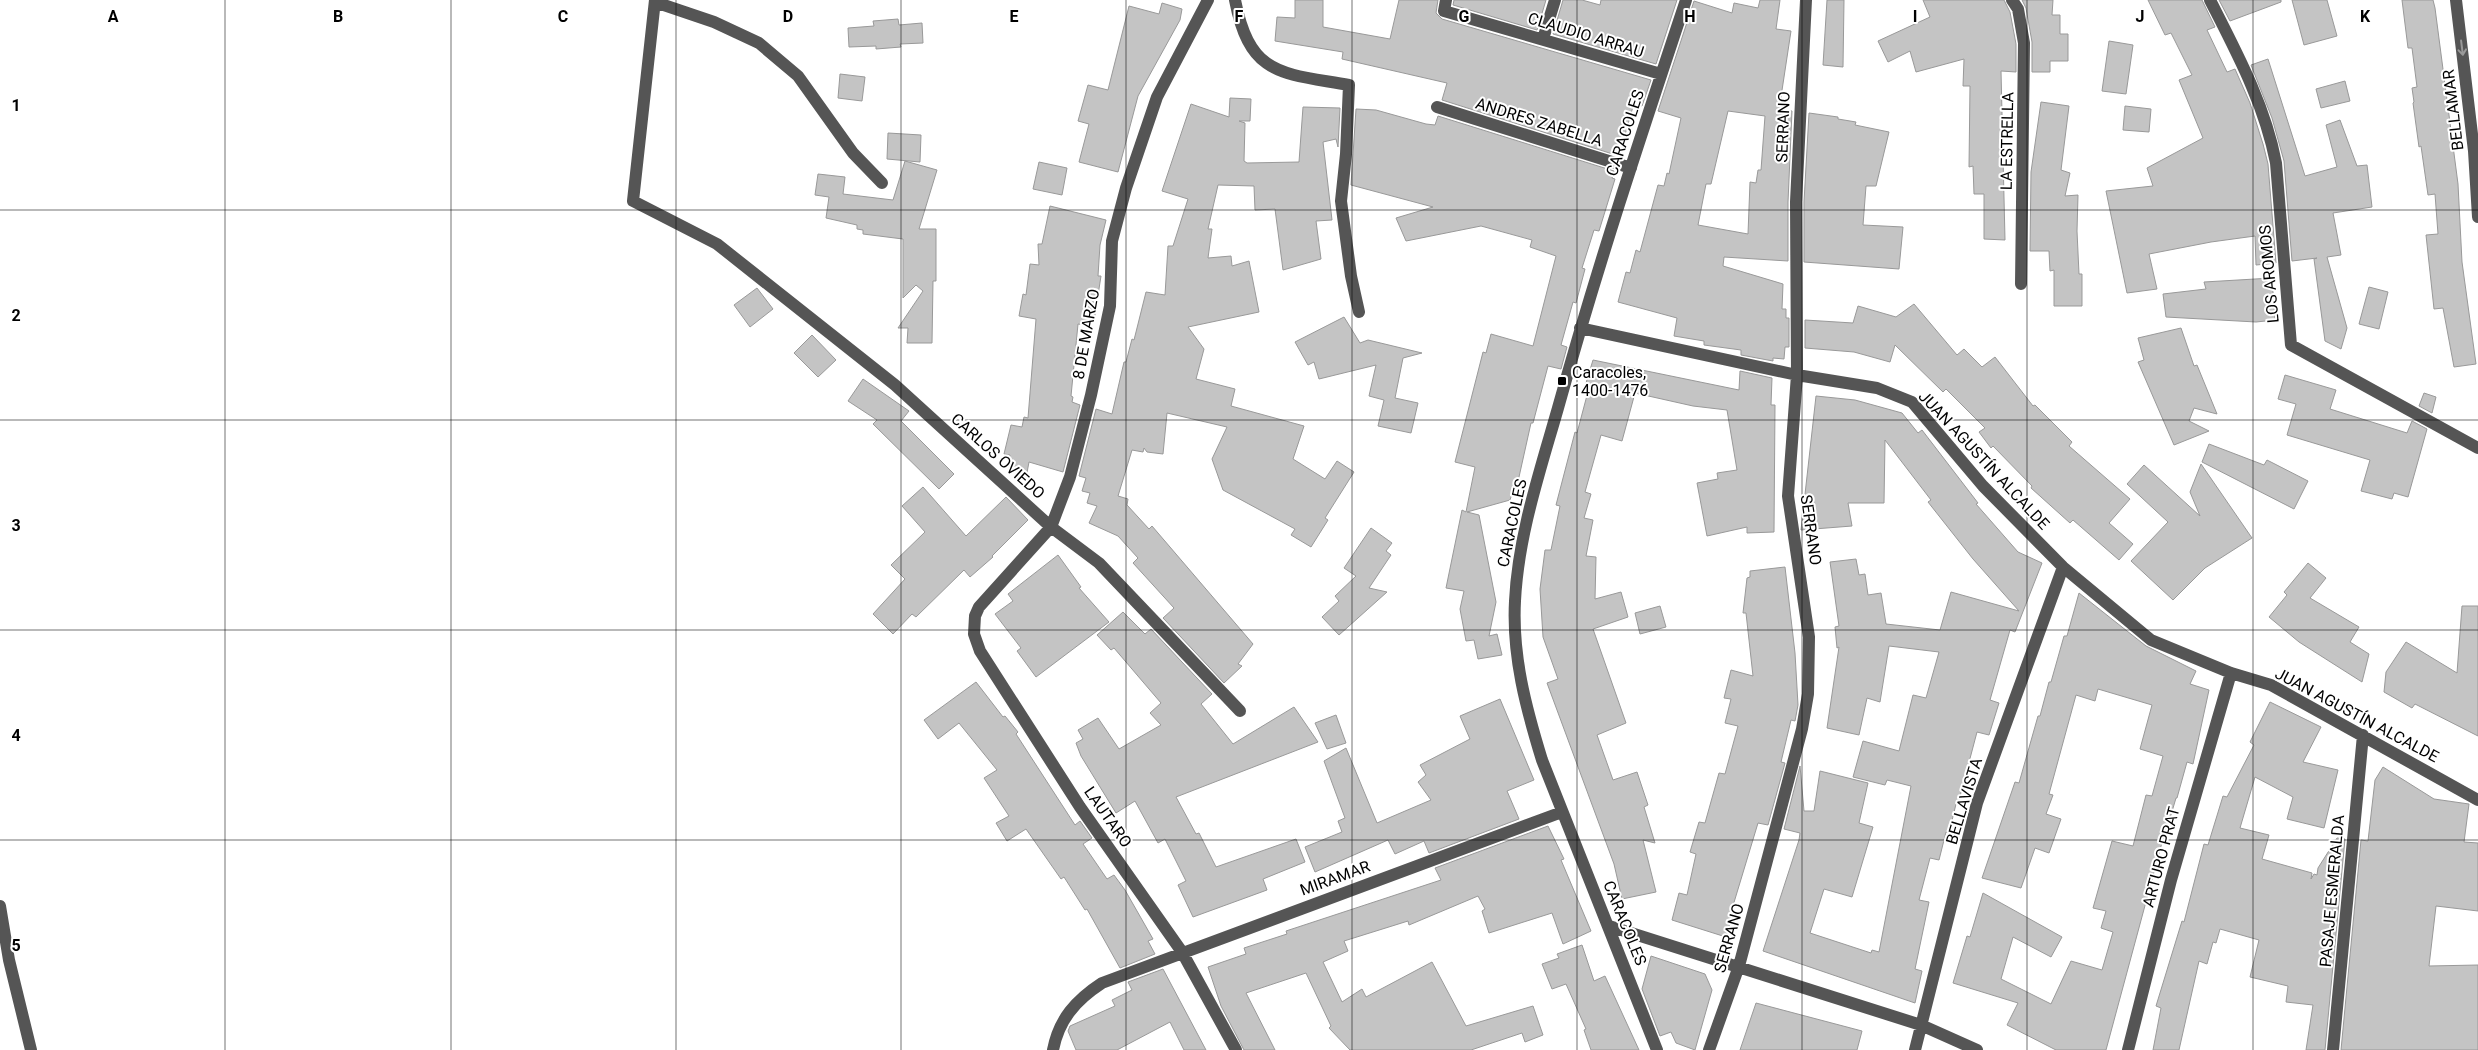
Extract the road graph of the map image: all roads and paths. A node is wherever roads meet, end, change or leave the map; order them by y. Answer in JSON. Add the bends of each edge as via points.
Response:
{"nodes":[{"id":1,"x":1235,"y":0,"type":"edge"},
{"id":2,"x":1555,"y":0,"type":"edge"},
{"id":3,"x":1686,"y":0,"type":"edge"},
{"id":4,"x":1806,"y":0,"type":"edge"},
{"id":5,"x":2012,"y":0,"type":"edge"},
{"id":6,"x":2210,"y":0,"type":"edge"},
{"id":7,"x":2456,"y":0,"type":"edge"},
{"id":8,"x":655,"y":1,"type":"edge"},
{"id":9,"x":1203,"y":2,"type":"edge"},
{"id":10,"x":1445,"y":5,"type":"edge"},
{"id":11,"x":1544,"y":39,"type":"junction"},
{"id":12,"x":1661,"y":74,"type":"junction"},
{"id":13,"x":1437,"y":107,"type":"dead end"},
{"id":14,"x":1631,"y":168,"type":"junction"},
{"id":15,"x":882,"y":183,"type":"dead end"},
{"id":16,"x":2478,"y":217,"type":"edge"},
{"id":17,"x":2021,"y":284,"type":"dead end"},
{"id":18,"x":1359,"y":312,"type":"dead end"},
{"id":19,"x":1580,"y":328,"type":"junction"},
{"id":20,"x":1797,"y":375,"type":"junction"},
{"id":21,"x":2478,"y":448,"type":"edge"},
{"id":22,"x":1051,"y":527,"type":"junction"},
{"id":23,"x":2063,"y":567,"type":"junction"},
{"id":24,"x":984,"y":599,"type":"joint"},
{"id":25,"x":2231,"y":673,"type":"junction"},
{"id":26,"x":1240,"y":711,"type":"dead end"},
{"id":27,"x":2363,"y":735,"type":"junction"},
{"id":28,"x":2478,"y":800,"type":"edge"},
{"id":29,"x":1562,"y":812,"type":"junction"},
{"id":30,"x":0,"y":906,"type":"edge"},
{"id":31,"x":1609,"y":926,"type":"junction"},
{"id":32,"x":1182,"y":952,"type":"junction"},
{"id":33,"x":1739,"y":966,"type":"junction"},
{"id":34,"x":1921,"y":1025,"type":"junction"},
{"id":35,"x":31,"y":1050,"type":"edge"},
{"id":36,"x":1053,"y":1050,"type":"edge"},
{"id":37,"x":1236,"y":1050,"type":"edge"},
{"id":38,"x":1657,"y":1050,"type":"edge"},
{"id":39,"x":1709,"y":1050,"type":"edge"},
{"id":40,"x":1915,"y":1050,"type":"edge"},
{"id":41,"x":1977,"y":1050,"type":"edge"},
{"id":42,"x":2128,"y":1050,"type":"edge"},
{"id":43,"x":2333,"y":1050,"type":"edge"}],
"edges":[{"from":1,"to":18,"type":"street","via":[[1238,17],[1252,50],[1268,66],[1283,73],[1349,85],[1341,201]]},
{"from":2,"to":11,"type":"street"},
{"from":3,"to":12,"type":"street","name":"CARACOLES"},
{"from":4,"to":20,"type":"street","name":"SERRANO","via":[[1796,202]]},
{"from":5,"to":17,"type":"street","name":"LA ESTRELLA","via":[[2018,9],[2024,43]]},
{"from":6,"to":21,"type":"street","name":"LOS AROMOS","via":[[2256,96],[2272,141],[2291,345]]},
{"from":7,"to":16,"type":"street","name":"BELLAMAR","one_way":true,"via":[[2474,151]]},
{"from":8,"to":15,"type":"street","via":[[714,22],[759,43],[798,76],[853,153]]},
{"from":8,"to":22,"type":"street","name":"CARLOS OVIEDO","via":[[633,201],[717,244],[895,385]]},
{"from":9,"to":22,"type":"street","name":"8 DE MARZO","via":[[1157,96],[1126,188],[1112,241],[1110,306],[1091,395],[1070,477]]},
{"from":10,"to":11,"type":"street","name":"CLAUDIO ARRAU"},
{"from":11,"to":12,"type":"street","name":"CLAUDIO ARRAU"},
{"from":12,"to":14,"type":"street","name":"CARACOLES"},
{"from":13,"to":14,"type":"street","name":"ANDRES ZABELLA"},
{"from":14,"to":19,"type":"street","name":"CARACOLES"},
{"from":19,"to":20,"type":"street","name":"JUAN AGUSTÍN ALCALDE"},
{"from":19,"to":29,"type":"street","name":"CARACOLES","via":[[1532,503],[1515,602],[1516,657],[1528,715]]},
{"from":20,"to":23,"type":"street","name":"JUAN AGUSTÍN ALCALDE","via":[[1876,388],[1912,402],[1983,486]]},
{"from":20,"to":33,"type":"street","name":"SERRANO","via":[[1788,496],[1809,637],[1808,694],[1802,729]]},
{"from":22,"to":24,"type":"street","name":"8 DE MARZO"},
{"from":22,"to":26,"type":"street","name":"CARLOS OVIEDO","via":[[1099,563]]},
{"from":23,"to":25,"type":"street","name":"JUAN AGUSTÍN ALCALDE","via":[[2150,640]]},
{"from":23,"to":34,"type":"street","name":"BELLAVISTA","via":[[1977,803]]},
{"from":24,"to":32,"type":"street","name":"LAUTARO","via":[[974,625],[980,652],[1080,807]]},
{"from":25,"to":27,"type":"street","name":"JUAN AGUSTÍN ALCALDE","via":[[2271,685]]},
{"from":25,"to":42,"type":"street","name":"ARTURO PRAT","via":[[2171,880]]},
{"from":27,"to":28,"type":"street","name":"JUAN AGUSTÍN ALCALDE"},
{"from":27,"to":43,"type":"street","name":"PASAJE ESMERALDA"},
{"from":29,"to":31,"type":"street","name":"CARACOLES"},
{"from":29,"to":32,"type":"street","name":"MIRAMAR"},
{"from":30,"to":35,"type":"street","via":[[9,960]]},
{"from":31,"to":33,"type":"street"},
{"from":31,"to":38,"type":"street","name":"CARACOLES"},
{"from":32,"to":36,"type":"street","name":"MIRAMAR","via":[[1094,988],[1073,1006],[1063,1021]]},
{"from":32,"to":37,"type":"street","name":"LAUTARO"},
{"from":33,"to":34,"type":"street"},
{"from":33,"to":39,"type":"street","name":"SERRANO"},
{"from":34,"to":40,"type":"street","name":"BELLAVISTA"},
{"from":34,"to":41,"type":"street"}]}
